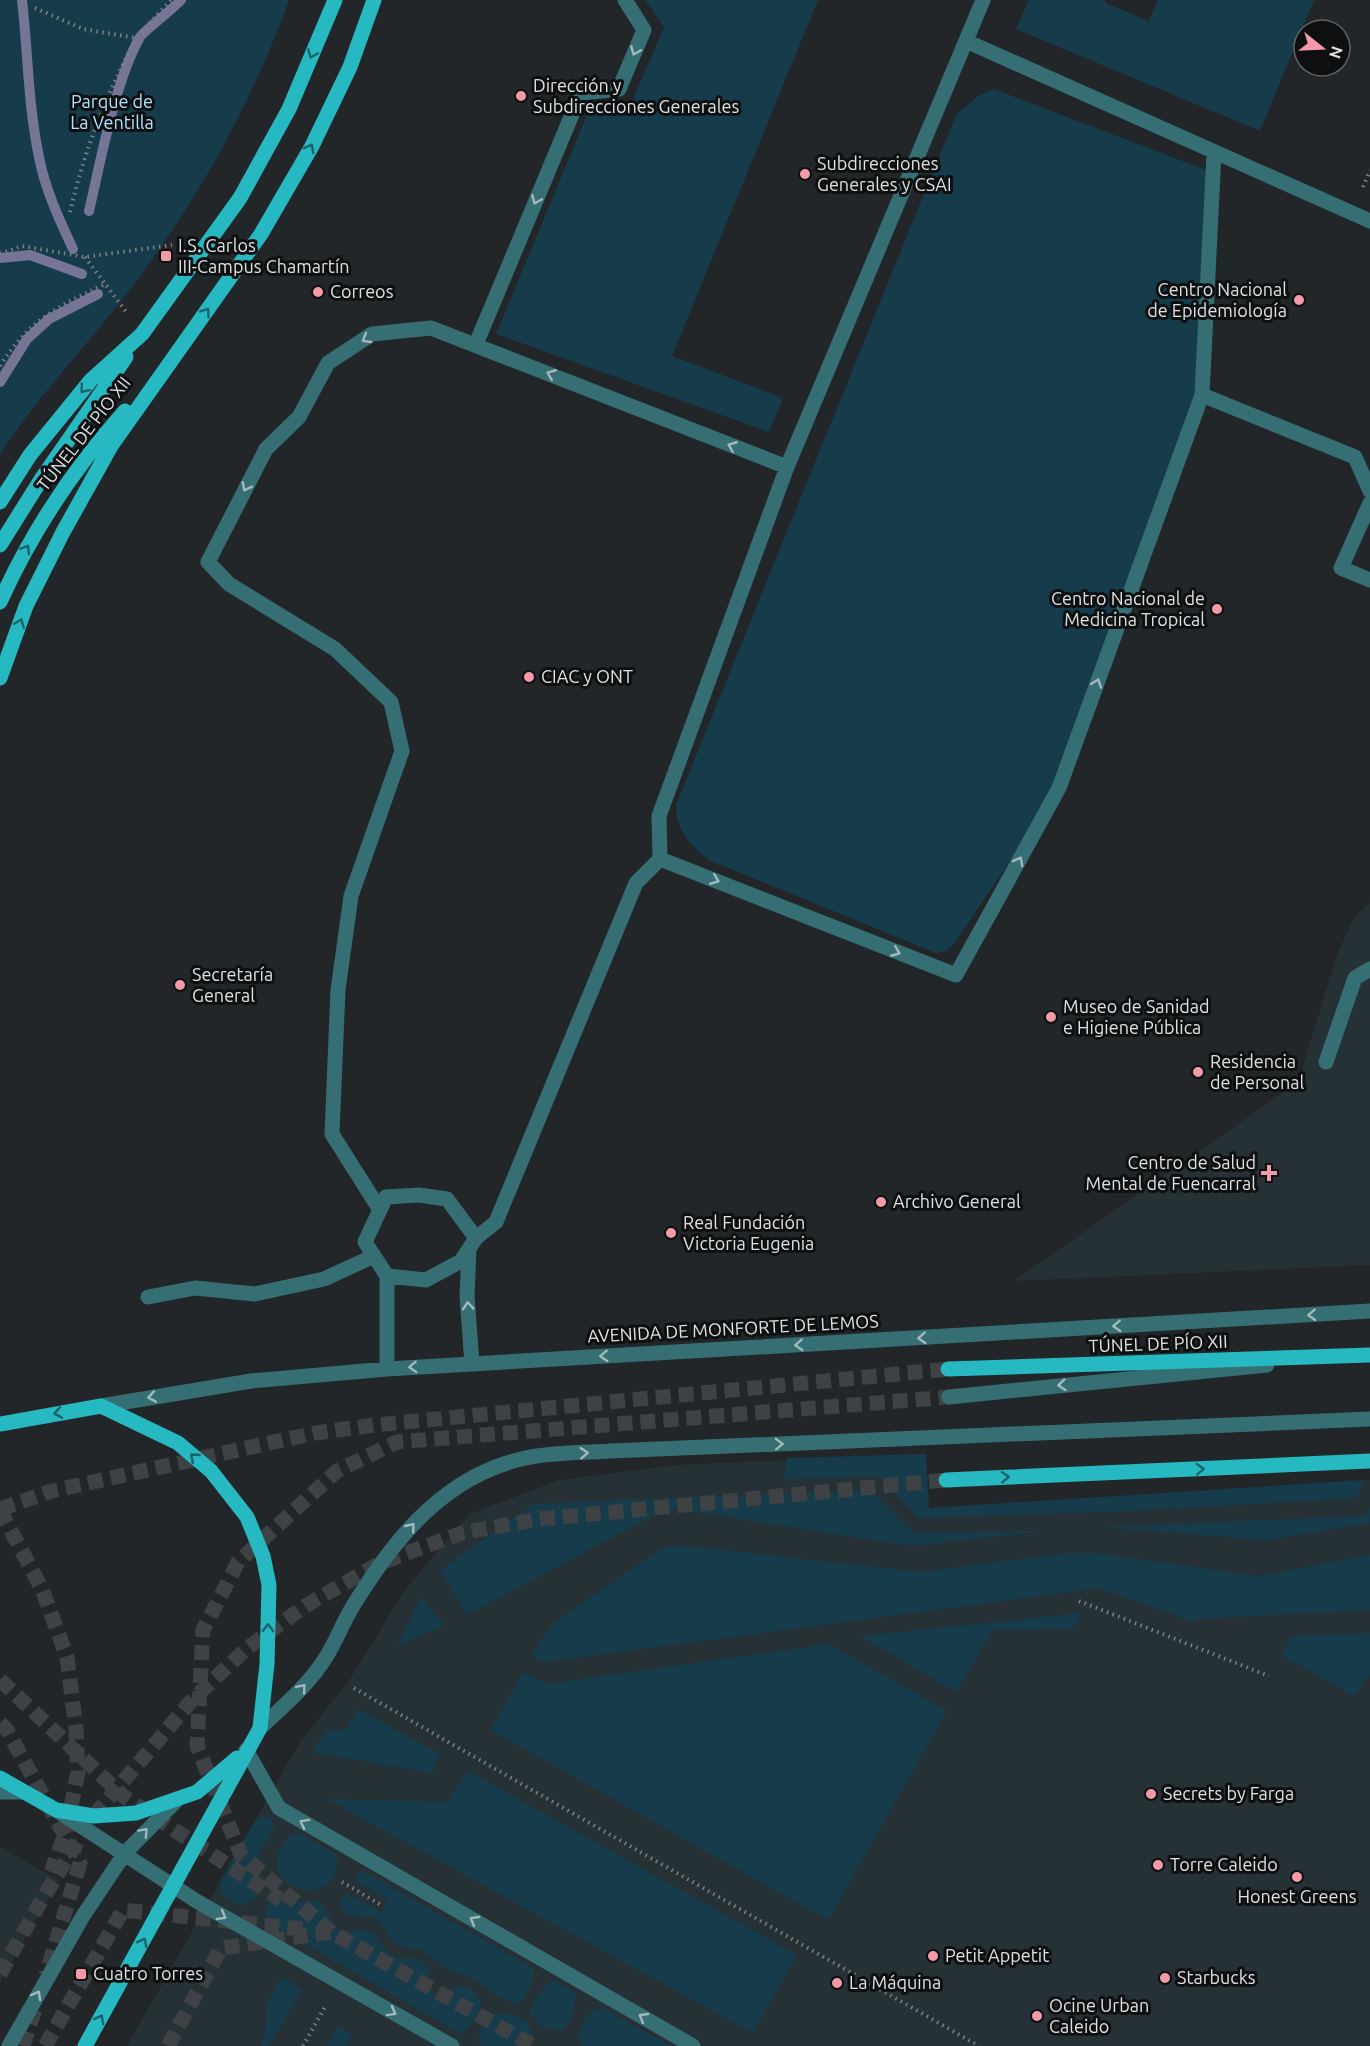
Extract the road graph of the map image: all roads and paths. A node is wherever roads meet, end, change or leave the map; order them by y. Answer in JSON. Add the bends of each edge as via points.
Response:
{"nodes":[{"id":1,"x":171,"y":0,"type":"edge"},
{"id":2,"x":335,"y":0,"type":"edge"},
{"id":3,"x":375,"y":0,"type":"edge"},
{"id":4,"x":625,"y":0,"type":"edge"},
{"id":5,"x":983,"y":0,"type":"edge"},
{"id":6,"x":35,"y":8,"type":"dead end"},
{"id":7,"x":136,"y":38,"type":"junction"},
{"id":8,"x":966,"y":41,"type":"junction"},
{"id":9,"x":1214,"y":153,"type":"junction"},
{"id":10,"x":1370,"y":170,"type":"edge"},
{"id":11,"x":1363,"y":187,"type":"dead end"},
{"id":12,"x":69,"y":212,"type":"dead end"},
{"id":13,"x":1370,"y":221,"type":"edge"},
{"id":14,"x":176,"y":244,"type":"dead end"},
{"id":15,"x":0,"y":254,"type":"edge"},
{"id":16,"x":85,"y":257,"type":"junction"},
{"id":17,"x":105,"y":284,"type":"junction"},
{"id":18,"x":126,"y":312,"type":"dead end"},
{"id":19,"x":142,"y":334,"type":"junction"},
{"id":20,"x":476,"y":344,"type":"junction"},
{"id":21,"x":171,"y":359,"type":"junction"},
{"id":22,"x":0,"y":366,"type":"edge"},
{"id":23,"x":1202,"y":395,"type":"junction"},
{"id":24,"x":786,"y":467,"type":"junction"},
{"id":25,"x":1370,"y":491,"type":"edge"},
{"id":26,"x":0,"y":502,"type":"edge"},
{"id":27,"x":1370,"y":503,"type":"edge"},
{"id":28,"x":0,"y":545,"type":"edge"},
{"id":29,"x":1370,"y":580,"type":"edge"},
{"id":30,"x":0,"y":602,"type":"edge"},
{"id":31,"x":0,"y":678,"type":"edge"},
{"id":32,"x":660,"y":859,"type":"junction"},
{"id":33,"x":1370,"y":969,"type":"edge"},
{"id":34,"x":1326,"y":1062,"type":"dead end"},
{"id":35,"x":380,"y":1210,"type":"junction"},
{"id":36,"x":473,"y":1242,"type":"junction"},
{"id":37,"x":374,"y":1256,"type":"junction"},
{"id":38,"x":387,"y":1276,"type":"junction"},
{"id":39,"x":148,"y":1298,"type":"dead end"},
{"id":40,"x":1370,"y":1311,"type":"edge"},
{"id":41,"x":1370,"y":1355,"type":"edge"},
{"id":42,"x":1330,"y":1358,"type":"junction"},
{"id":43,"x":472,"y":1364,"type":"junction"},
{"id":44,"x":387,"y":1369,"type":"junction"},
{"id":45,"x":948,"y":1369,"type":"tunnel mouth"},
{"id":46,"x":949,"y":1397,"type":"tunnel mouth"},
{"id":47,"x":101,"y":1406,"type":"junction"},
{"id":48,"x":0,"y":1416,"type":"edge"},
{"id":49,"x":1370,"y":1419,"type":"edge"},
{"id":50,"x":8,"y":1422,"type":"edge"},
{"id":51,"x":0,"y":1435,"type":"edge"},
{"id":52,"x":1370,"y":1461,"type":"edge"},
{"id":53,"x":946,"y":1480,"type":"tunnel mouth"},
{"id":54,"x":1079,"y":1601,"type":"dead end"},
{"id":55,"x":1269,"y":1676,"type":"dead end"},
{"id":56,"x":354,"y":1688,"type":"dead end"},
{"id":57,"x":260,"y":1728,"type":"junction"},
{"id":58,"x":246,"y":1750,"type":"junction"},
{"id":59,"x":0,"y":1778,"type":"edge"},
{"id":60,"x":0,"y":1792,"type":"edge"},
{"id":61,"x":23,"y":1792,"type":"junction"},
{"id":62,"x":178,"y":1799,"type":"junction"},
{"id":63,"x":56,"y":1810,"type":"junction"},
{"id":64,"x":125,"y":1853,"type":"junction"},
{"id":65,"x":342,"y":1882,"type":"dead end"},
{"id":66,"x":173,"y":1884,"type":"junction"},
{"id":67,"x":383,"y":1906,"type":"dead end"},
{"id":68,"x":332,"y":1996,"type":"dead end"},
{"id":69,"x":9,"y":2046,"type":"edge"},
{"id":70,"x":85,"y":2046,"type":"edge"},
{"id":71,"x":303,"y":2046,"type":"edge"},
{"id":72,"x":452,"y":2046,"type":"edge"},
{"id":73,"x":693,"y":2046,"type":"edge"},
{"id":74,"x":979,"y":2046,"type":"edge"}],
"edges":[{"from":1,"to":7,"type":"path"},
{"from":2,"to":19,"type":"main road","one_way":true,"via":[[289,109],[240,198]]},
{"from":21,"to":3,"type":"main road","one_way":true,"via":[[261,234],[312,146],[350,67]]},
{"from":4,"to":20,"type":"street","one_way":true,"via":[[644,30],[619,89],[581,93]]},
{"from":5,"to":8,"type":"street"},
{"from":6,"to":7,"type":"path","via":[[83,29]]},
{"from":7,"to":12,"type":"path","via":[[106,96],[83,155]]},
{"from":8,"to":9,"type":"street"},
{"from":8,"to":24,"type":"street"},
{"from":9,"to":13,"type":"street"},
{"from":9,"to":23,"type":"street"},
{"from":10,"to":11,"type":"path"},
{"from":14,"to":16,"type":"path"},
{"from":15,"to":16,"type":"path","via":[[22,246]]},
{"from":16,"to":17,"type":"path"},
{"from":17,"to":18,"type":"path"},
{"from":17,"to":22,"type":"path","via":[[50,311],[17,339]]},
{"from":19,"to":26,"type":"main road","one_way":true,"via":[[91,380],[30,455]]},
{"from":19,"to":28,"type":"main road","name":"TÚNEL DE PÍO XII"},
{"from":24,"to":20,"type":"street","one_way":true},
{"from":20,"to":35,"type":"street","one_way":true,"via":[[431,328],[372,334],[328,363],[299,417],[266,449],[208,562],[229,584],[334,649],[391,702],[402,751],[351,896],[338,990],[332,1134]]},
{"from":30,"to":21,"type":"main road","name":"TÚNEL DE PÍO XII","one_way":true,"via":[[58,495],[101,438]]},
{"from":31,"to":21,"type":"main road","one_way":true,"via":[[26,606],[63,532],[111,446]]},
{"from":23,"to":25,"type":"street","via":[[1355,457]]},
{"from":32,"to":23,"type":"street","one_way":true,"via":[[956,975],[1059,788]]},
{"from":24,"to":32,"type":"street","via":[[659,816]]},
{"from":27,"to":29,"type":"street","via":[[1341,568]]},
{"from":32,"to":36,"type":"street","via":[[636,882],[496,1222]]},
{"from":33,"to":34,"type":"street","via":[[1355,978]]},
{"from":35,"to":36,"type":"street","via":[[386,1197],[447,1199]]},
{"from":35,"to":37,"type":"street","via":[[364,1242]]},
{"from":36,"to":38,"type":"street","via":[[461,1261],[426,1280]]},
{"from":43,"to":36,"type":"street","one_way":true,"via":[[467,1296]]},
{"from":37,"to":38,"type":"street"},
{"from":37,"to":39,"type":"street","via":[[324,1279],[255,1294],[195,1288]]},
{"from":38,"to":44,"type":"street"},
{"from":40,"to":43,"type":"street","name":"AVENIDA DE MONFORTE DE LEMOS","one_way":true},
{"from":41,"to":42,"type":"main road","name":"TÚNEL DE PÍO XII"},
{"from":42,"to":45,"type":"main road","name":"TÚNEL DE PÍO XII"},
{"from":42,"to":46,"type":"street","one_way":true},
{"from":43,"to":44,"type":"street","name":"AVENIDA DE MONFORTE DE LEMOS","one_way":true},
{"from":44,"to":47,"type":"street","name":"AVENIDA DE MONFORTE DE LEMOS","one_way":true,"via":[[251,1380]]},
{"from":47,"to":50,"type":"main road","name":"AVENIDA DE MONFORTE DE LEMOS","one_way":true},
{"from":57,"to":47,"type":"main road","one_way":true,"via":[[269,1585],[263,1556],[247,1517],[211,1471],[178,1443]]},
{"from":48,"to":50,"type":"main road"},
{"from":57,"to":49,"type":"street","one_way":true,"via":[[297,1695],[322,1664],[358,1597],[421,1515],[461,1483],[508,1462],[611,1451]]},
{"from":50,"to":51,"type":"main road"},
{"from":53,"to":52,"type":"main road","one_way":true},
{"from":54,"to":55,"type":"path"},
{"from":56,"to":74,"type":"path"},
{"from":57,"to":58,"type":"main road"},
{"from":58,"to":62,"type":"main road","via":[[197,1792]]},
{"from":58,"to":66,"type":"main road"},
{"from":73,"to":58,"type":"street","one_way":true,"via":[[279,1808]]},
{"from":59,"to":61,"type":"main road"},
{"from":60,"to":61,"type":"street"},
{"from":61,"to":63,"type":"main road"},
{"from":62,"to":63,"type":"main road","via":[[136,1813],[94,1816]]},
{"from":64,"to":62,"type":"street","one_way":true},
{"from":63,"to":64,"type":"street"},
{"from":64,"to":66,"type":"street"},
{"from":69,"to":64,"type":"street","one_way":true,"via":[[83,1916]]},
{"from":65,"to":67,"type":"path"},
{"from":70,"to":66,"type":"main road","one_way":true},
{"from":66,"to":72,"type":"street","one_way":true,"via":[[198,1902]]},
{"from":68,"to":71,"type":"path"}]}
